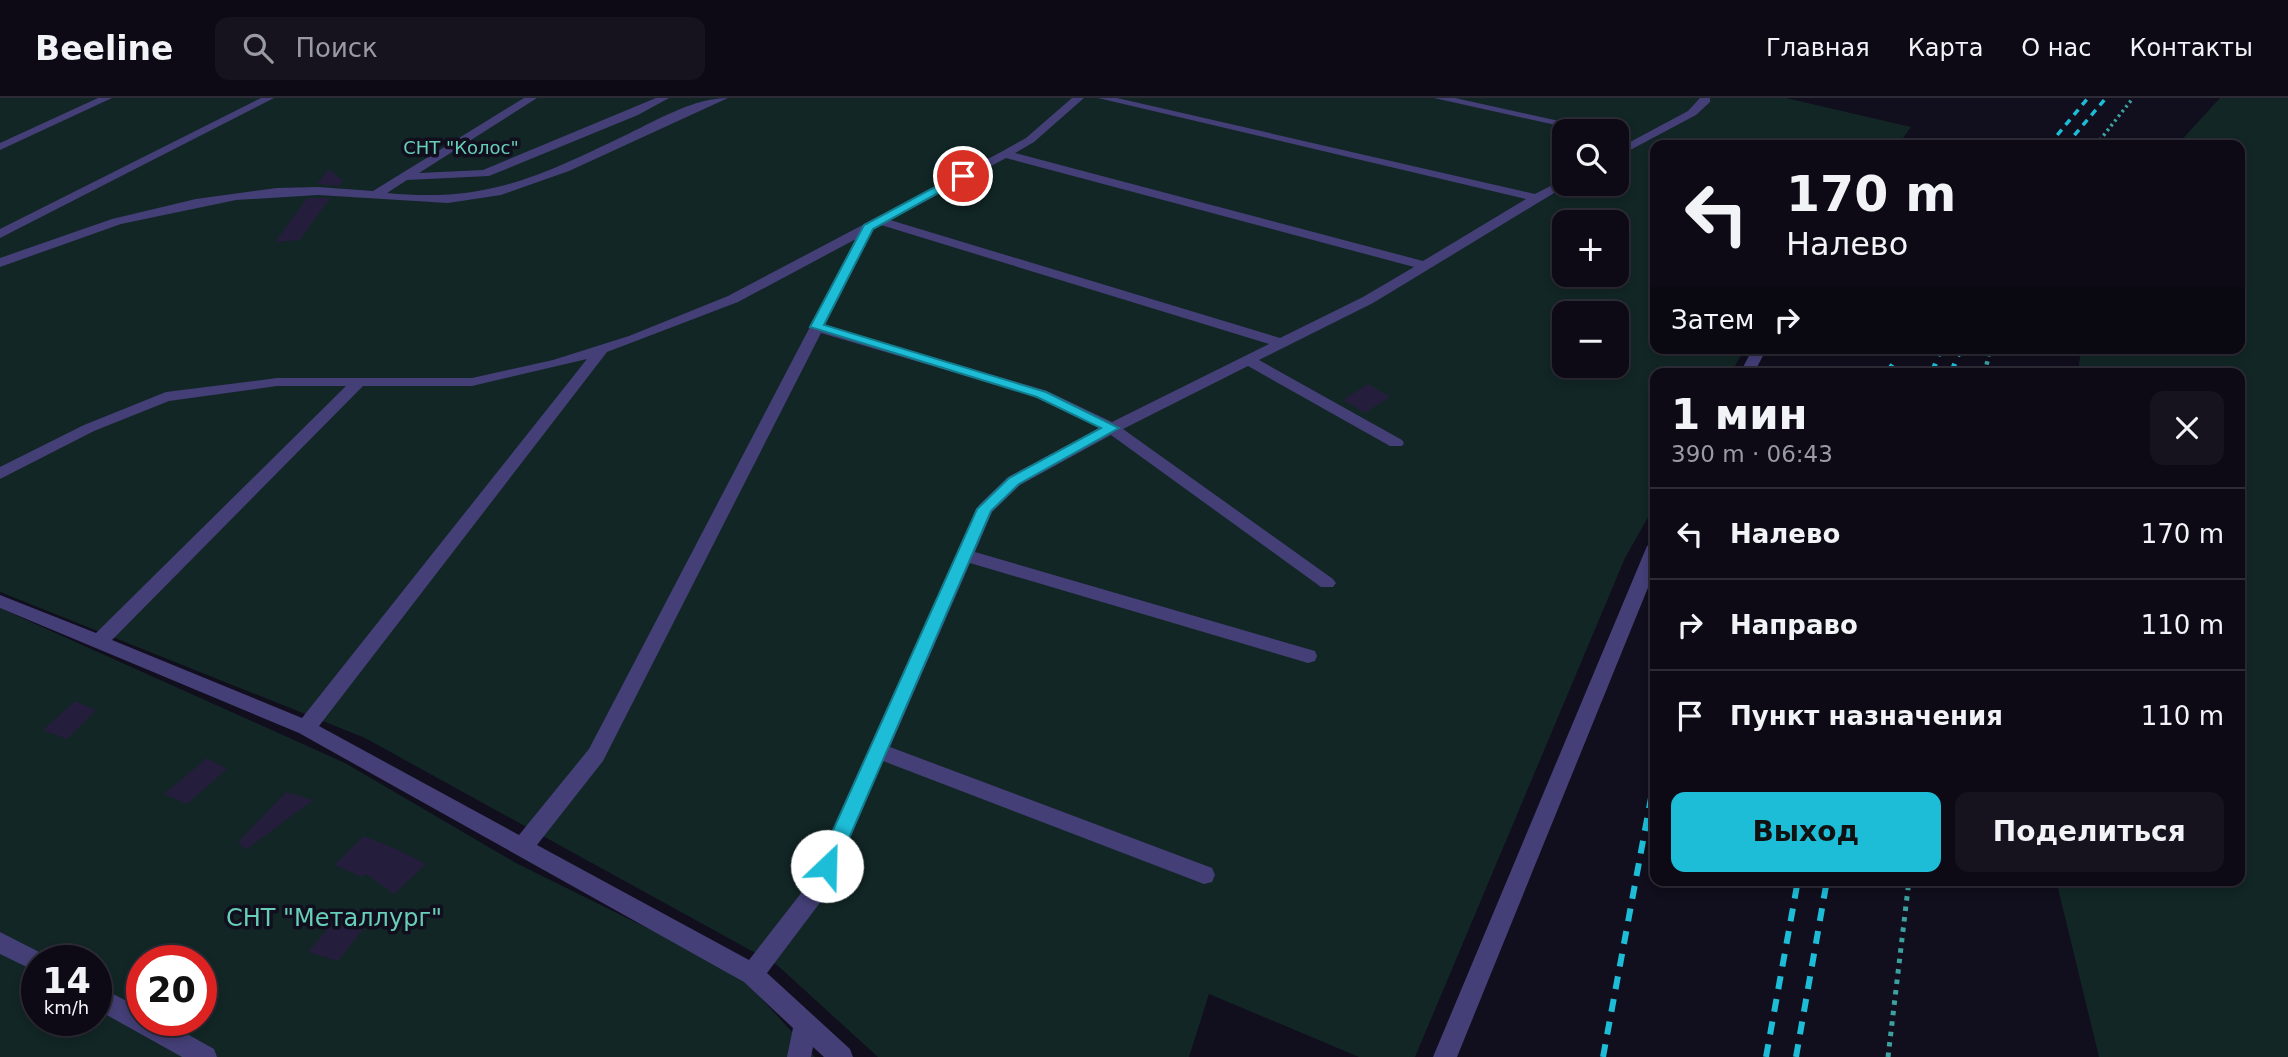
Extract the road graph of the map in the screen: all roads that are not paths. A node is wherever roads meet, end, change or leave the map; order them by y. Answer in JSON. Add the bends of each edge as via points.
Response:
{"nodes":[{"id":1,"x":107,"y":98,"type":"edge"},
{"id":2,"x":269,"y":98,"type":"edge"},
{"id":3,"x":532,"y":98,"type":"edge"},
{"id":4,"x":664,"y":98,"type":"edge"},
{"id":5,"x":723,"y":98,"type":"edge"},
{"id":6,"x":1079,"y":98,"type":"edge"},
{"id":7,"x":1103,"y":98,"type":"edge"},
{"id":8,"x":1439,"y":98,"type":"edge"},
{"id":9,"x":1705,"y":98,"type":"edge"},
{"id":10,"x":1552,"y":121,"type":"edge"},
{"id":11,"x":1629,"y":137,"type":"edge"},
{"id":12,"x":1642,"y":140,"type":"junction"},
{"id":13,"x":0,"y":147,"type":"edge"},
{"id":14,"x":1629,"y":147,"type":"edge"},
{"id":15,"x":1005,"y":154,"type":"junction"},
{"id":16,"x":404,"y":177,"type":"junction"},
{"id":17,"x":1552,"y":189,"type":"edge"},
{"id":18,"x":375,"y":195,"type":"junction"},
{"id":19,"x":1536,"y":198,"type":"junction"},
{"id":20,"x":874,"y":224,"type":"junction"},
{"id":21,"x":0,"y":234,"type":"edge"},
{"id":22,"x":0,"y":263,"type":"edge"},
{"id":23,"x":1425,"y":266,"type":"junction"},
{"id":24,"x":816,"y":327,"type":"junction"},
{"id":25,"x":1281,"y":344,"type":"junction"},
{"id":26,"x":602,"y":349,"type":"junction"},
{"id":27,"x":1248,"y":360,"type":"junction"},
{"id":28,"x":359,"y":382,"type":"junction"},
{"id":29,"x":1112,"y":428,"type":"junction"},
{"id":30,"x":1396,"y":443,"type":"dead end"},
{"id":31,"x":0,"y":474,"type":"edge"},
{"id":32,"x":965,"y":555,"type":"junction"},
{"id":33,"x":1650,"y":561,"type":"edge"},
{"id":34,"x":1327,"y":583,"type":"dead end"},
{"id":35,"x":0,"y":601,"type":"edge"},
{"id":36,"x":99,"y":642,"type":"junction"},
{"id":37,"x":1308,"y":656,"type":"dead end"},
{"id":38,"x":306,"y":727,"type":"junction"},
{"id":39,"x":878,"y":751,"type":"junction"},
{"id":40,"x":522,"y":847,"type":"junction"},
{"id":41,"x":1204,"y":875,"type":"dead end"},
{"id":42,"x":0,"y":942,"type":"edge"},
{"id":43,"x":21,"y":953,"type":"edge"},
{"id":44,"x":752,"y":974,"type":"junction"},
{"id":45,"x":112,"y":1005,"type":"edge"},
{"id":46,"x":806,"y":1024,"type":"junction"},
{"id":47,"x":205,"y":1057,"type":"edge"},
{"id":48,"x":799,"y":1057,"type":"edge"},
{"id":49,"x":841,"y":1057,"type":"edge"},
{"id":50,"x":1445,"y":1057,"type":"edge"}],
"edges":[{"from":1,"to":13,"type":"street"},
{"from":2,"to":21,"type":"street"},
{"from":3,"to":16,"type":"street"},
{"from":4,"to":16,"type":"street","via":[[485,173]]},
{"from":5,"to":18,"type":"street","via":[[691,108],[555,174],[520,186],[466,198],[410,200]]},
{"from":6,"to":15,"type":"street","via":[[1030,140]]},
{"from":7,"to":19,"type":"street"},
{"from":8,"to":10,"type":"street"},
{"from":9,"to":12,"type":"street","via":[[1692,113]]},
{"from":11,"to":12,"type":"street"},
{"from":12,"to":14,"type":"street"},
{"from":15,"to":20,"type":"street"},
{"from":15,"to":23,"type":"street"},
{"from":16,"to":18,"type":"street"},
{"from":17,"to":19,"type":"street"},
{"from":18,"to":22,"type":"street","via":[[255,192],[199,201],[141,213]]},
{"from":19,"to":23,"type":"street"},
{"from":20,"to":24,"type":"street"},
{"from":20,"to":25,"type":"street"},
{"from":20,"to":26,"type":"street","via":[[733,299]]},
{"from":23,"to":25,"type":"street"},
{"from":24,"to":29,"type":"street","via":[[1042,394]]},
{"from":24,"to":40,"type":"street","via":[[596,755]]},
{"from":25,"to":27,"type":"street"},
{"from":26,"to":28,"type":"street","via":[[472,382]]},
{"from":26,"to":38,"type":"street"},
{"from":27,"to":29,"type":"street"},
{"from":27,"to":30,"type":"street"},
{"from":28,"to":31,"type":"street","via":[[278,382],[166,397],[89,428]]},
{"from":28,"to":36,"type":"street"},
{"from":29,"to":32,"type":"street","via":[[1014,481],[985,509]]},
{"from":29,"to":34,"type":"street"},
{"from":32,"to":37,"type":"street"},
{"from":32,"to":39,"type":"street"},
{"from":33,"to":50,"type":"street"},
{"from":35,"to":36,"type":"street"},
{"from":36,"to":38,"type":"street"},
{"from":38,"to":40,"type":"street"},
{"from":39,"to":41,"type":"street"},
{"from":39,"to":44,"type":"street","via":[[817,889]]},
{"from":40,"to":44,"type":"street"},
{"from":42,"to":43,"type":"street"},
{"from":44,"to":46,"type":"street"},
{"from":45,"to":47,"type":"street"},
{"from":46,"to":48,"type":"street"},
{"from":46,"to":49,"type":"street"}]}
